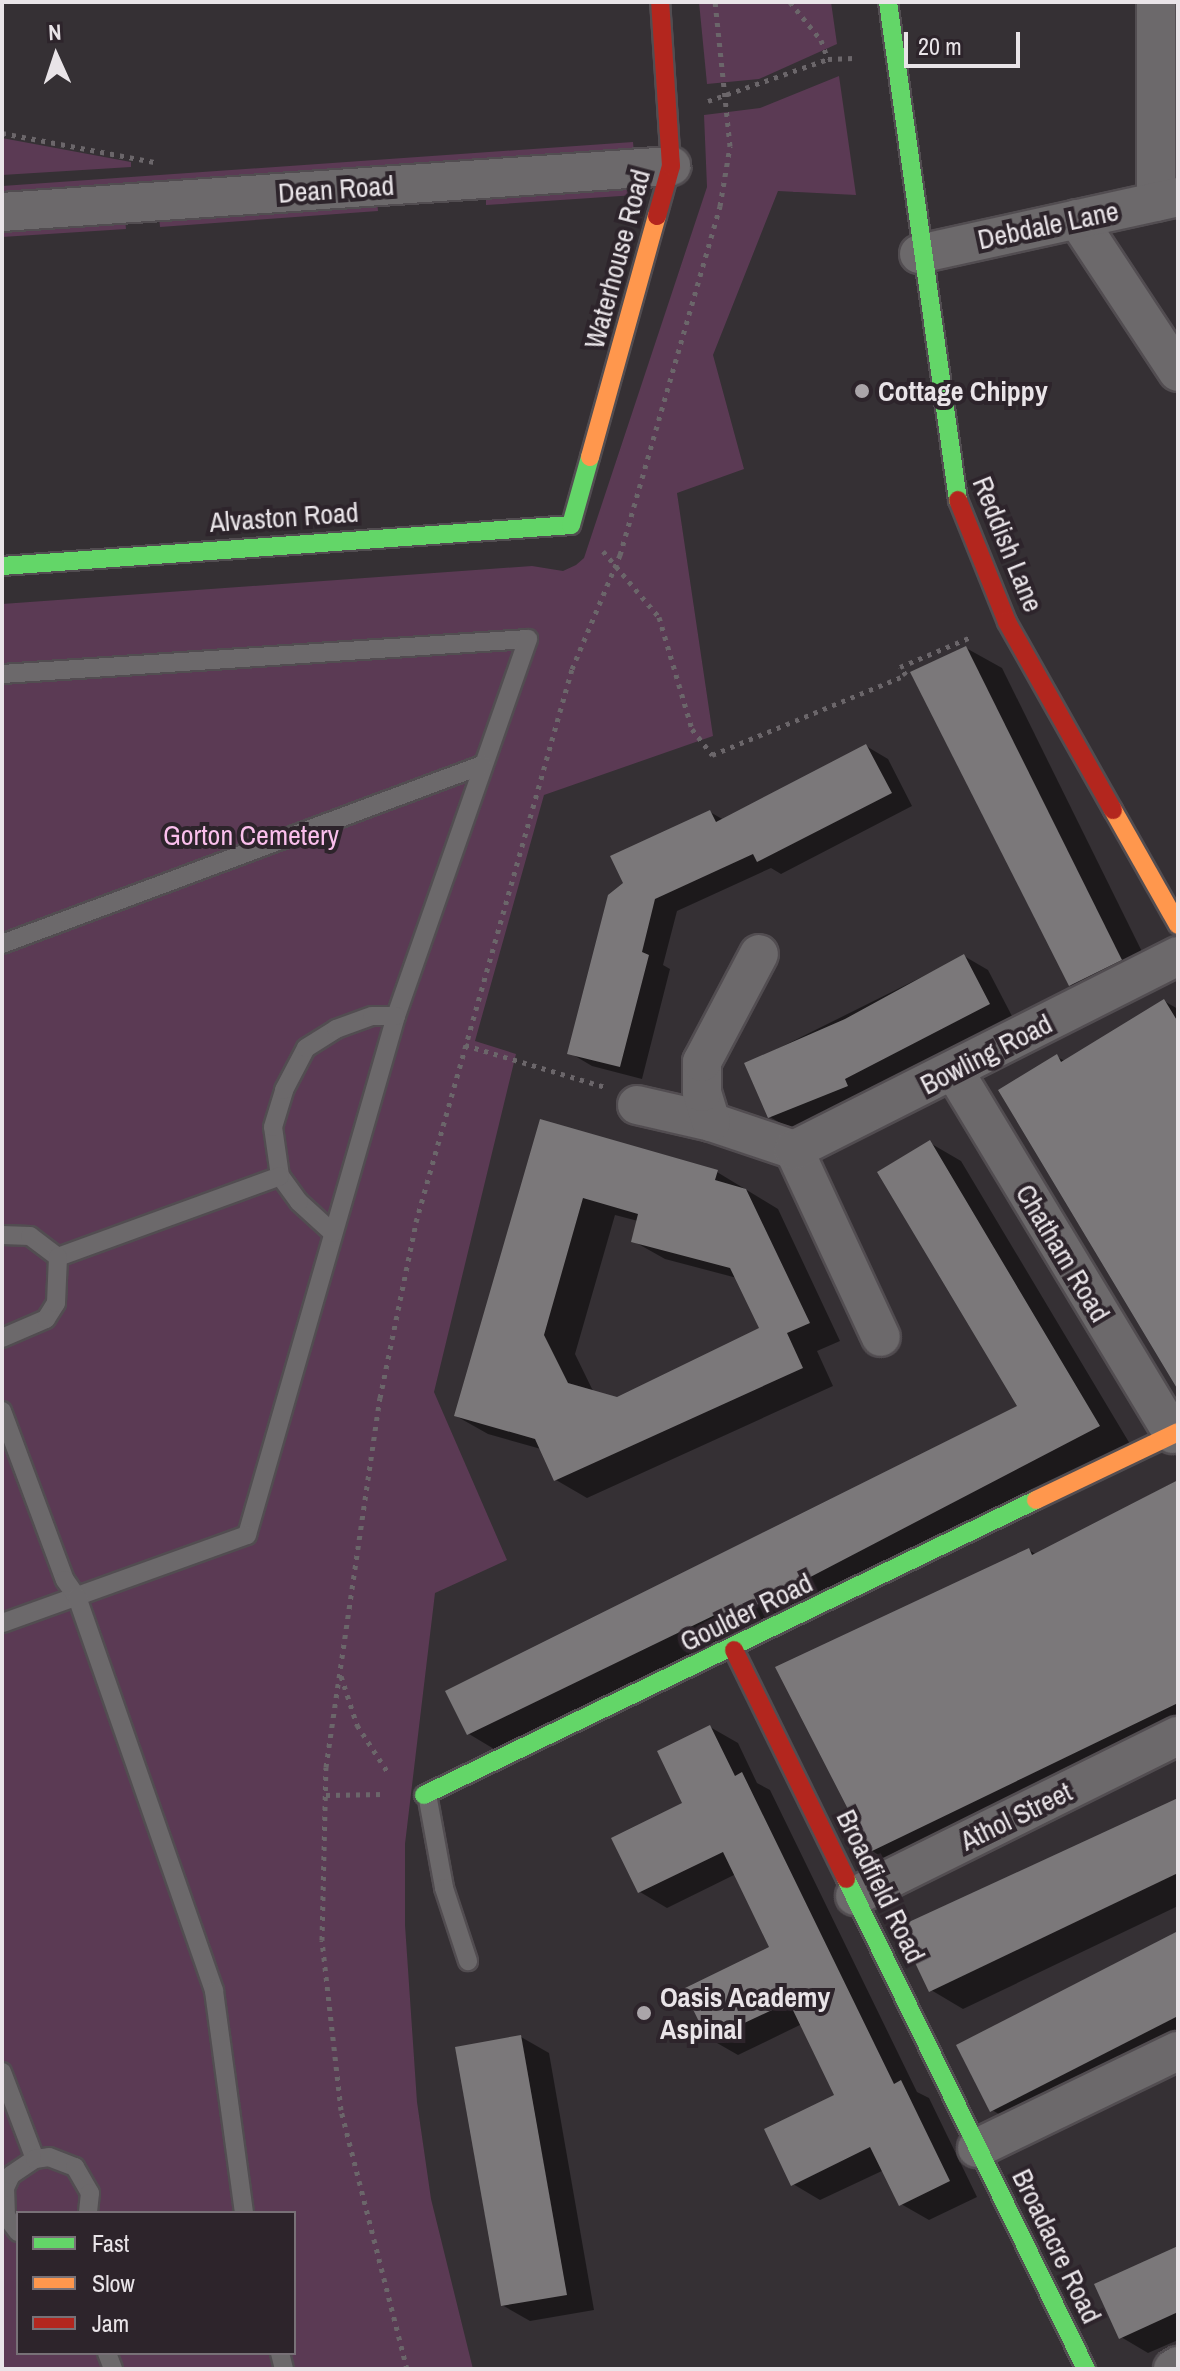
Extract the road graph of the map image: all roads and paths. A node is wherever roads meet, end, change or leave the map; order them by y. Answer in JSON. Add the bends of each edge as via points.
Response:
{"nodes":[{"id":1,"x":660,"y":2,"type":"edge"},
{"id":2,"x":715,"y":2,"type":"edge"},
{"id":3,"x":790,"y":2,"type":"edge"},
{"id":4,"x":888,"y":2,"type":"edge"},
{"id":5,"x":1163,"y":16,"type":"edge"},
{"id":6,"x":854,"y":58,"type":"dead end"},
{"id":7,"x":828,"y":59,"type":"junction"},
{"id":8,"x":724,"y":94,"type":"junction"},
{"id":9,"x":2,"y":133,"type":"edge"},
{"id":10,"x":671,"y":166,"type":"junction"},
{"id":11,"x":155,"y":171,"type":"dead end"},
{"id":12,"x":1167,"y":200,"type":"edge"},
{"id":13,"x":2,"y":212,"type":"edge"},
{"id":14,"x":1077,"y":219,"type":"junction"},
{"id":15,"x":919,"y":254,"type":"junction"},
{"id":16,"x":1178,"y":372,"type":"edge"},
{"id":17,"x":571,"y":525,"type":"junction"},
{"id":18,"x":617,"y":562,"type":"junction"},
{"id":19,"x":2,"y":566,"type":"edge"},
{"id":20,"x":973,"y":636,"type":"dead end"},
{"id":21,"x":2,"y":674,"type":"edge"},
{"id":22,"x":482,"y":765,"type":"junction"},
{"id":23,"x":1178,"y":925,"type":"edge"},
{"id":24,"x":2,"y":944,"type":"edge"},
{"id":25,"x":759,"y":954,"type":"dead end"},
{"id":26,"x":1178,"y":956,"type":"edge"},
{"id":27,"x":396,"y":1016,"type":"junction"},
{"id":28,"x":465,"y":1045,"type":"junction"},
{"id":29,"x":954,"y":1071,"type":"junction"},
{"id":30,"x":637,"y":1105,"type":"joint"},
{"id":31,"x":711,"y":1122,"type":"junction"},
{"id":32,"x":794,"y":1150,"type":"junction"},
{"id":33,"x":280,"y":1176,"type":"junction"},
{"id":34,"x":333,"y":1233,"type":"junction"},
{"id":35,"x":2,"y":1235,"type":"edge"},
{"id":36,"x":58,"y":1257,"type":"junction"},
{"id":37,"x":881,"y":1337,"type":"dead end"},
{"id":38,"x":2,"y":1338,"type":"edge"},
{"id":39,"x":2,"y":1411,"type":"edge"},
{"id":40,"x":1175,"y":1433,"type":"edge"},
{"id":41,"x":10,"y":1459,"type":"edge"},
{"id":42,"x":77,"y":1597,"type":"junction"},
{"id":43,"x":2,"y":1623,"type":"edge"},
{"id":44,"x":734,"y":1650,"type":"junction"},
{"id":45,"x":340,"y":1672,"type":"junction"},
{"id":46,"x":1178,"y":1736,"type":"edge"},
{"id":47,"x":326,"y":1795,"type":"junction"},
{"id":48,"x":422,"y":1795,"type":"junction"},
{"id":49,"x":855,"y":1896,"type":"junction"},
{"id":50,"x":468,"y":1961,"type":"dead end"},
{"id":51,"x":1178,"y":2051,"type":"edge"},
{"id":52,"x":2,"y":2072,"type":"edge"},
{"id":53,"x":977,"y":2148,"type":"junction"},
{"id":54,"x":35,"y":2159,"type":"junction"},
{"id":55,"x":88,"y":2211,"type":"edge"},
{"id":56,"x":244,"y":2211,"type":"edge"},
{"id":57,"x":4,"y":2216,"type":"edge"},
{"id":58,"x":407,"y":2369,"type":"edge"},
{"id":59,"x":1086,"y":2369,"type":"edge"}],
"edges":[{"from":1,"to":10,"type":"street","name":"Waterhouse Road"},
{"from":2,"to":8,"type":"path"},
{"from":3,"to":7,"type":"path","via":[[821,40]]},
{"from":4,"to":15,"type":"street","name":"Reddish Lane"},
{"from":5,"to":12,"type":"street"},
{"from":6,"to":7,"type":"path"},
{"from":7,"to":8,"type":"path"},
{"from":8,"to":18,"type":"path","via":[[730,146],[720,206]]},
{"from":9,"to":11,"type":"path","via":[[153,160]]},
{"from":10,"to":13,"type":"street","name":"Dean Road"},
{"from":10,"to":17,"type":"street","name":"Waterhouse Road"},
{"from":12,"to":14,"type":"street","name":"Debdale Lane"},
{"from":14,"to":15,"type":"street","name":"Debdale Lane"},
{"from":14,"to":16,"type":"street"},
{"from":15,"to":23,"type":"street","name":"Reddish Lane","via":[[952,486],[1007,622]]},
{"from":17,"to":18,"type":"path"},
{"from":17,"to":19,"type":"street","name":"Alvaston Road"},
{"from":18,"to":20,"type":"path","via":[[659,617],[692,729],[712,755],[906,675],[900,667]]},
{"from":18,"to":28,"type":"path","via":[[572,669]]},
{"from":21,"to":22,"type":"lane","via":[[528,639]]},
{"from":22,"to":24,"type":"lane"},
{"from":22,"to":27,"type":"lane"},
{"from":25,"to":31,"type":"street","via":[[702,1062],[702,1092]]},
{"from":26,"to":29,"type":"street","name":"Bowling Road"},
{"from":27,"to":33,"type":"lane","via":[[360,1020],[306,1048],[284,1090],[273,1127]]},
{"from":27,"to":34,"type":"lane"},
{"from":28,"to":30,"type":"path","via":[[613,1090]]},
{"from":28,"to":45,"type":"path","via":[[392,1331]]},
{"from":29,"to":32,"type":"street","name":"Bowling Road"},
{"from":29,"to":40,"type":"street","name":"Chatham Road"},
{"from":30,"to":31,"type":"street"},
{"from":31,"to":32,"type":"street"},
{"from":32,"to":37,"type":"street"},
{"from":33,"to":34,"type":"lane"},
{"from":33,"to":36,"type":"lane"},
{"from":34,"to":42,"type":"lane","via":[[247,1535]]},
{"from":35,"to":36,"type":"lane","via":[[30,1236]]},
{"from":36,"to":38,"type":"lane","via":[[56,1303],[46,1319]]},
{"from":39,"to":41,"type":"lane"},
{"from":40,"to":44,"type":"street","name":"Goulder Road"},
{"from":41,"to":42,"type":"lane"},
{"from":42,"to":43,"type":"lane"},
{"from":42,"to":56,"type":"lane","via":[[214,1991]]},
{"from":44,"to":48,"type":"street","name":"Goulder Road"},
{"from":44,"to":49,"type":"street","name":"Broadfield Road"},
{"from":45,"to":47,"type":"path"},
{"from":45,"to":48,"type":"path","via":[[357,1725],[390,1776]]},
{"from":46,"to":49,"type":"street","name":"Athol Street"},
{"from":47,"to":48,"type":"path"},
{"from":47,"to":58,"type":"path","via":[[322,1940],[341,2110]]},
{"from":48,"to":50,"type":"lane"},
{"from":49,"to":53,"type":"street","name":"Broadfield Road"},
{"from":51,"to":53,"type":"street"},
{"from":52,"to":54,"type":"lane"},
{"from":53,"to":59,"type":"street","name":"Broadacre Road"},
{"from":54,"to":55,"type":"lane","via":[[64,2160],[75,2167],[90,2193]]},
{"from":54,"to":57,"type":"lane","via":[[11,2175]]}]}
